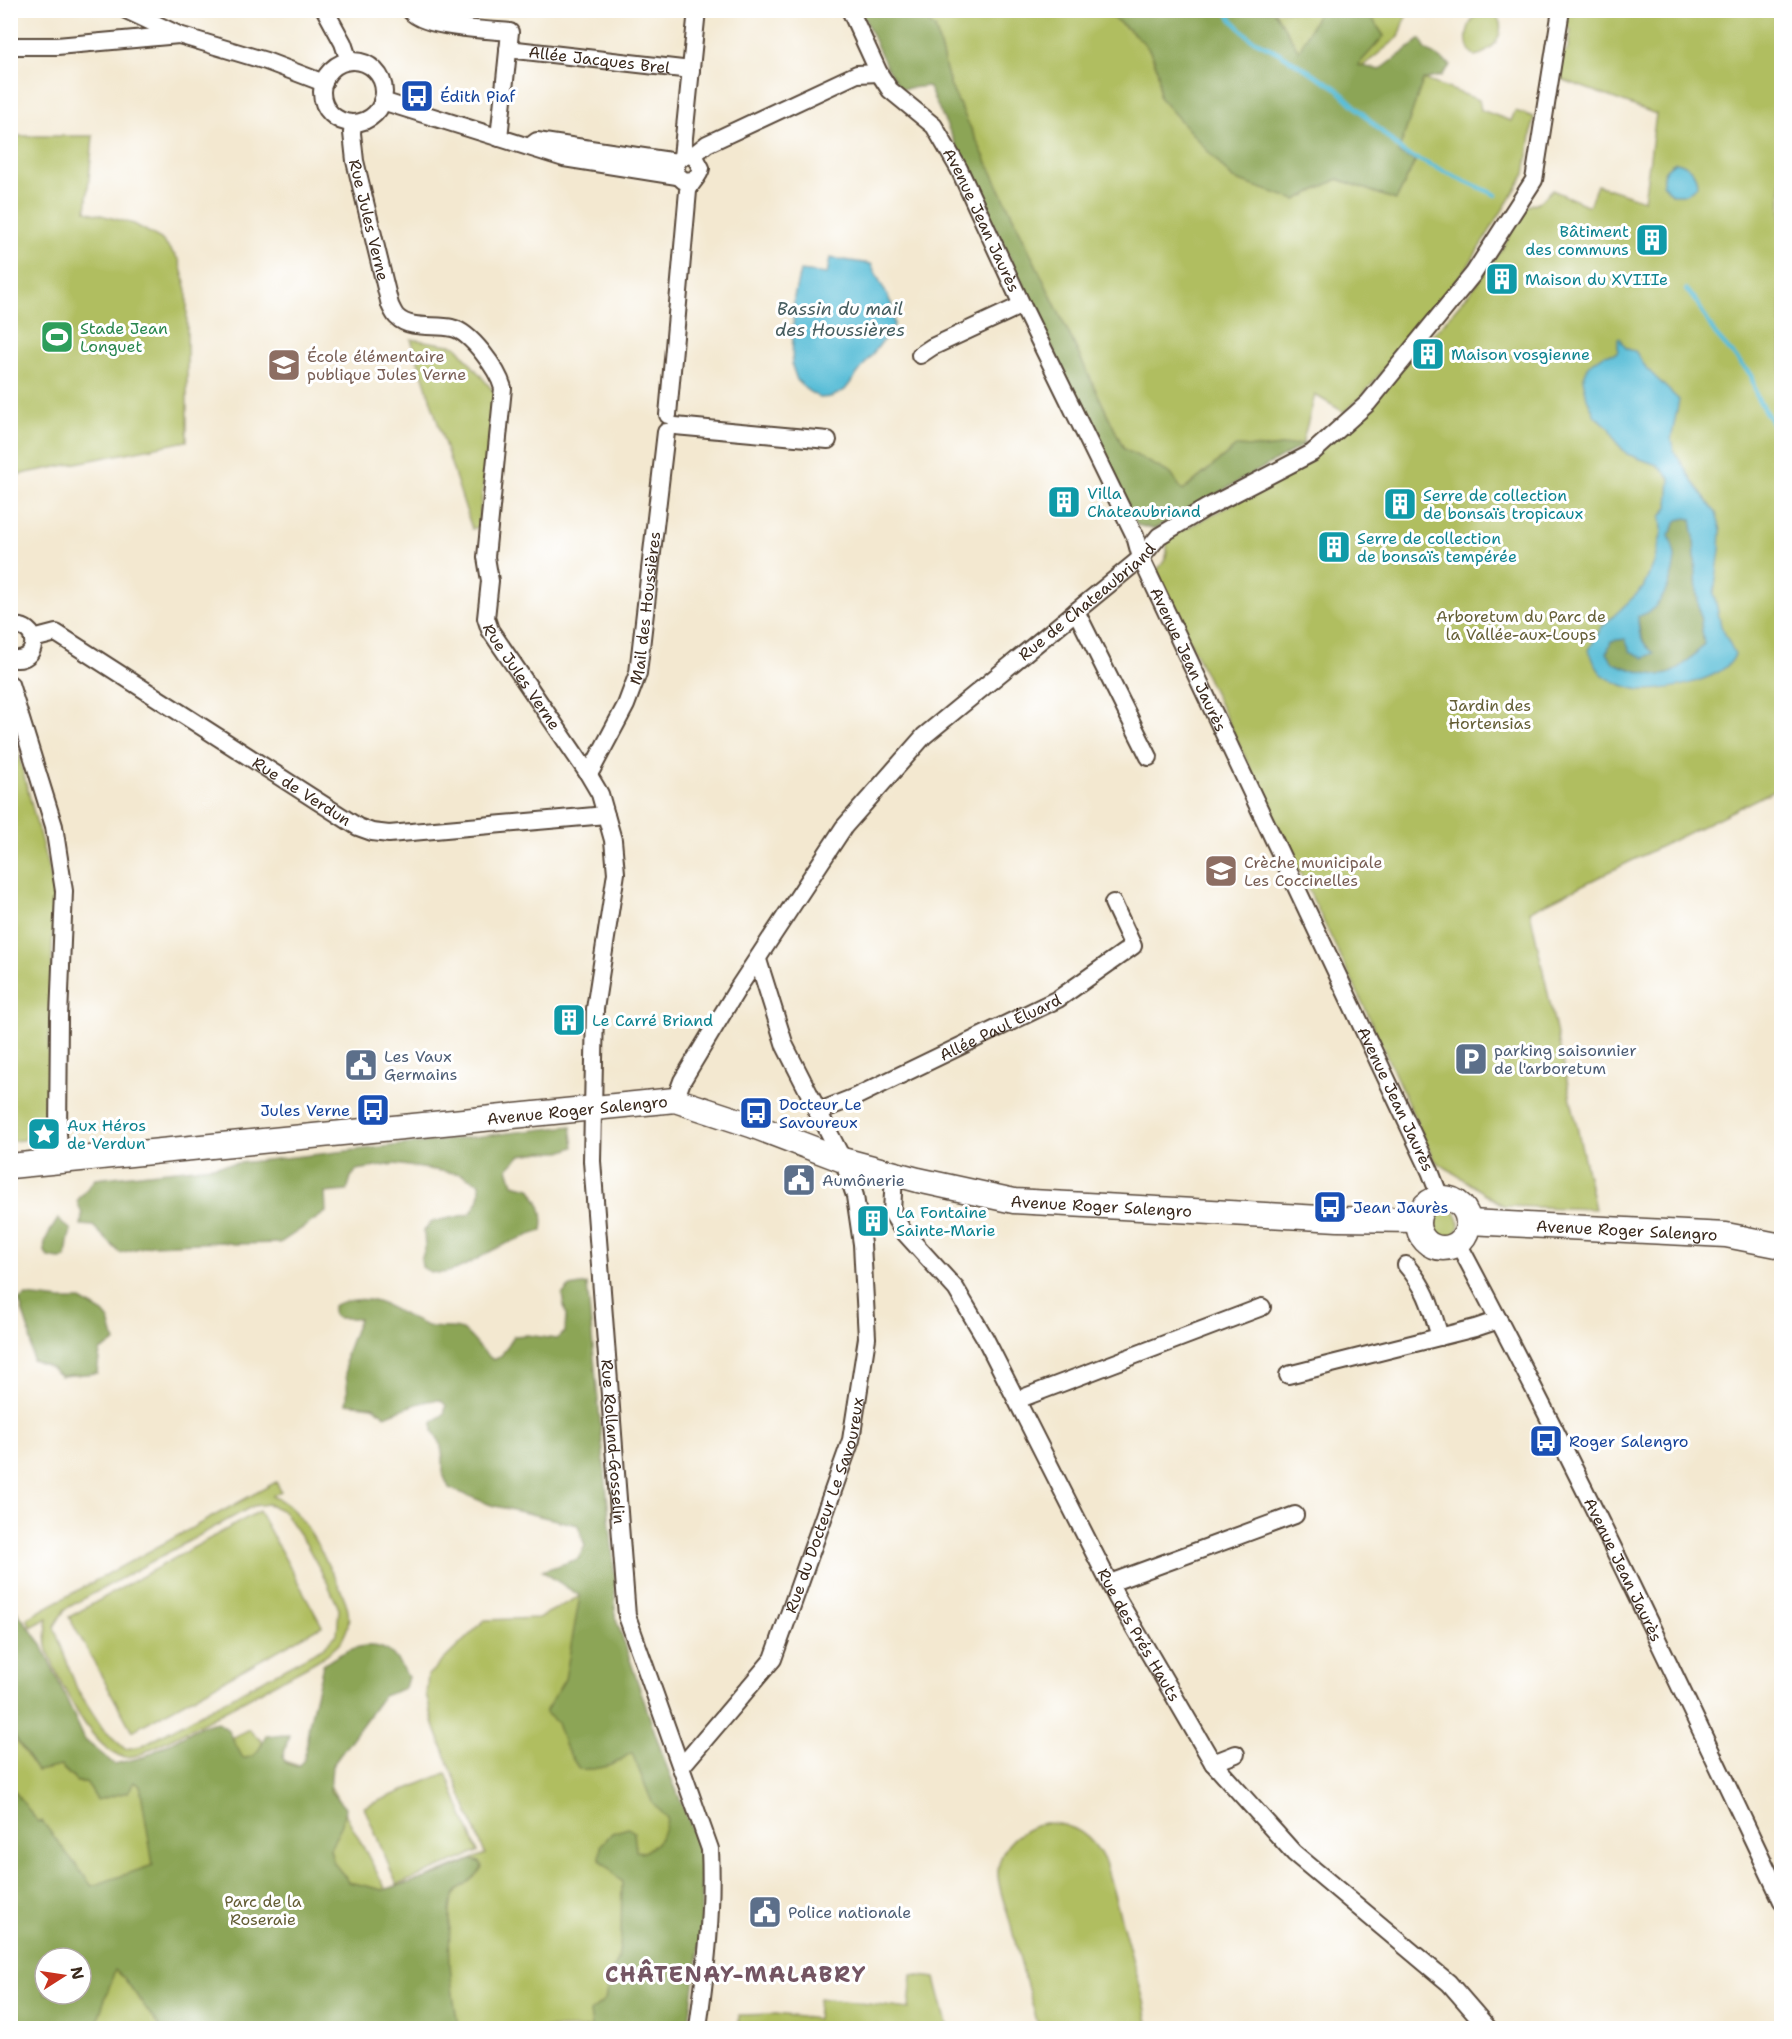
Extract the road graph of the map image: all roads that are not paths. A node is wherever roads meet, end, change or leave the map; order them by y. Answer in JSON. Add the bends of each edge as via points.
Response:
{"nodes":[{"id":1,"x":126,"y":10,"type":"edge"},
{"id":2,"x":325,"y":10,"type":"edge"},
{"id":3,"x":410,"y":10,"type":"edge"},
{"id":4,"x":697,"y":10,"type":"edge"},
{"id":5,"x":850,"y":10,"type":"edge"},
{"id":6,"x":1561,"y":10,"type":"edge"},
{"id":7,"x":463,"y":19,"type":"edge"},
{"id":8,"x":179,"y":35,"type":"junction"},
{"id":9,"x":10,"y":46,"type":"edge"},
{"id":10,"x":508,"y":49,"type":"junction"},
{"id":11,"x":349,"y":61,"type":"junction"},
{"id":12,"x":690,"y":70,"type":"junction"},
{"id":13,"x":879,"y":73,"type":"junction"},
{"id":14,"x":324,"y":83,"type":"junction"},
{"id":15,"x":382,"y":101,"type":"junction"},
{"id":16,"x":353,"y":123,"type":"junction"},
{"id":17,"x":499,"y":138,"type":"junction"},
{"id":18,"x":685,"y":172,"type":"junction"},
{"id":19,"x":1022,"y":305,"type":"junction"},
{"id":20,"x":920,"y":355,"type":"dead end"},
{"id":21,"x":669,"y":424,"type":"junction"},
{"id":22,"x":828,"y":440,"type":"dead end"},
{"id":23,"x":1141,"y":558,"type":"junction"},
{"id":24,"x":1076,"y":612,"type":"junction"},
{"id":25,"x":10,"y":628,"type":"edge"},
{"id":26,"x":33,"y":639,"type":"junction"},
{"id":27,"x":11,"y":658,"type":"edge"},
{"id":28,"x":10,"y":684,"type":"edge"},
{"id":29,"x":1149,"y":757,"type":"dead end"},
{"id":30,"x":587,"y":772,"type":"junction"},
{"id":31,"x":606,"y":815,"type":"junction"},
{"id":32,"x":1113,"y":903,"type":"dead end"},
{"id":33,"x":758,"y":960,"type":"junction"},
{"id":34,"x":675,"y":1100,"type":"junction"},
{"id":35,"x":594,"y":1109,"type":"junction"},
{"id":36,"x":818,"y":1112,"type":"junction"},
{"id":37,"x":843,"y":1160,"type":"junction"},
{"id":38,"x":62,"y":1161,"type":"junction"},
{"id":39,"x":10,"y":1166,"type":"edge"},
{"id":40,"x":894,"y":1173,"type":"junction"},
{"id":41,"x":1440,"y":1197,"type":"junction"},
{"id":42,"x":1418,"y":1220,"type":"junction"},
{"id":43,"x":1463,"y":1233,"type":"junction"},
{"id":44,"x":1782,"y":1246,"type":"edge"},
{"id":45,"x":1406,"y":1265,"type":"dead end"},
{"id":46,"x":1262,"y":1307,"type":"dead end"},
{"id":47,"x":1499,"y":1320,"type":"junction"},
{"id":48,"x":1440,"y":1337,"type":"junction"},
{"id":49,"x":1288,"y":1375,"type":"dead end"},
{"id":50,"x":1017,"y":1400,"type":"junction"},
{"id":51,"x":1295,"y":1515,"type":"dead end"},
{"id":52,"x":1110,"y":1583,"type":"junction"},
{"id":53,"x":1236,"y":1754,"type":"dead end"},
{"id":54,"x":1213,"y":1763,"type":"junction"},
{"id":55,"x":682,"y":1766,"type":"junction"},
{"id":56,"x":1782,"y":1901,"type":"edge"},
{"id":57,"x":698,"y":2028,"type":"edge"},
{"id":58,"x":1488,"y":2028,"type":"edge"}],
"edges":[{"from":1,"to":8,"type":"street"},
{"from":2,"to":11,"type":"street"},
{"from":3,"to":7,"type":"street","via":[[427,22]]},
{"from":4,"to":12,"type":"street","name":"Mail des Houssières"},
{"from":5,"to":13,"type":"street","name":"Avenue Jean Jaurès"},
{"from":6,"to":23,"type":"street","name":"Rue de Chateaubriand","via":[[1534,180],[1474,273],[1368,404],[1312,453],[1159,536]]},
{"from":7,"to":10,"type":"street","via":[[510,32]]},
{"from":8,"to":9,"type":"street","via":[[57,46]]},
{"from":8,"to":14,"type":"street"},
{"from":10,"to":12,"type":"street","name":"Allée Jacques Brel"},
{"from":10,"to":17,"type":"street"},
{"from":11,"to":14,"type":"street","via":[[331,70]]},
{"from":11,"to":15,"type":"street","via":[[363,63],[378,74]]},
{"from":12,"to":18,"type":"street","name":"Mail des Houssières"},
{"from":13,"to":18,"type":"street","via":[[857,74],[706,144]]},
{"from":13,"to":19,"type":"street","name":"Avenue Jean Jaurès","via":[[890,90],[934,126]]},
{"from":14,"to":16,"type":"street","via":[[322,94],[328,111]]},
{"from":15,"to":16,"type":"street","via":[[368,119]]},
{"from":15,"to":17,"type":"street"},
{"from":16,"to":30,"type":"street","name":"Rue Jules Verne","via":[[355,161],[390,305],[397,318],[408,323],[454,328],[465,334],[500,377],[504,388],[486,557],[490,581],[486,618],[490,630]]},
{"from":17,"to":18,"type":"street","via":[[564,158]]},
{"from":18,"to":21,"type":"street","name":"Mail des Houssières"},
{"from":19,"to":20,"type":"street"},
{"from":19,"to":23,"type":"street","name":"Avenue Jean Jaurès","via":[[1135,536]]},
{"from":21,"to":22,"type":"street"},
{"from":21,"to":30,"type":"street","name":"Mail des Houssières","via":[[638,673],[626,705]]},
{"from":23,"to":24,"type":"street","name":"Rue de Chateaubriand"},
{"from":23,"to":41,"type":"street","name":"Avenue Jean Jaurès","via":[[1358,1014]]},
{"from":24,"to":29,"type":"street"},
{"from":24,"to":33,"type":"street","name":"Rue de Chateaubriand","via":[[924,736],[844,827]]},
{"from":25,"to":26,"type":"street","via":[[23,627]]},
{"from":26,"to":27,"type":"street","via":[[30,653],[21,659]]},
{"from":26,"to":31,"type":"street","name":"Rue de Verdun","via":[[56,633],[358,827],[372,832],[389,834]]},
{"from":28,"to":38,"type":"street","via":[[54,826],[64,891],[58,1122]]},
{"from":30,"to":31,"type":"street","name":"Rue Jules Verne"},
{"from":31,"to":35,"type":"street","name":"Rue Jules Verne","via":[[616,873],[595,1009]]},
{"from":32,"to":36,"type":"street","name":"Allée Paul Éluard","via":[[1133,946],[1058,999]]},
{"from":33,"to":34,"type":"street","name":"Rue de Chateaubriand","via":[[688,1072]]},
{"from":33,"to":36,"type":"street","name":"Rue du Docteur Le Savoureux","via":[[784,1046]]},
{"from":34,"to":35,"type":"main road","name":"Avenue Roger Salengro"},
{"from":34,"to":37,"type":"main road","name":"Avenue Roger Salengro"},
{"from":35,"to":38,"type":"main road","name":"Avenue Roger Salengro"},
{"from":35,"to":55,"type":"street","name":"Rue Rolland-Gosselin","via":[[591,1161],[627,1616]]},
{"from":36,"to":37,"type":"street","name":"Rue du Docteur Le Savoureux"},
{"from":37,"to":40,"type":"main road","name":"Avenue Roger Salengro"},
{"from":37,"to":55,"type":"street","name":"Rue du Docteur Le Savoureux","via":[[855,1196],[862,1244],[867,1338],[851,1440],[773,1659]]},
{"from":38,"to":39,"type":"main road","name":"Avenue Roger Salengro"},
{"from":40,"to":42,"type":"main road","name":"Avenue Roger Salengro","via":[[1014,1201]]},
{"from":40,"to":50,"type":"street","name":"Rue des Prés Hauts","via":[[892,1213],[903,1231],[956,1289]]},
{"from":41,"to":42,"type":"main road","via":[[1420,1210]]},
{"from":41,"to":43,"type":"main road","via":[[1461,1203],[1467,1213]]},
{"from":42,"to":43,"type":"main road","via":[[1418,1230],[1429,1244],[1440,1248],[1449,1248]]},
{"from":43,"to":44,"type":"main road","name":"Avenue Roger Salengro","via":[[1726,1235]]},
{"from":43,"to":47,"type":"street","name":"Avenue Jean Jaurès"},
{"from":45,"to":48,"type":"street","via":[[1420,1281]]},
{"from":46,"to":50,"type":"street"},
{"from":47,"to":48,"type":"street"},
{"from":47,"to":56,"type":"street","name":"Avenue Jean Jaurès"},
{"from":48,"to":49,"type":"street"},
{"from":50,"to":52,"type":"street","name":"Rue des Prés Hauts"},
{"from":51,"to":52,"type":"street"},
{"from":52,"to":54,"type":"street","name":"Rue des Prés Hauts"},
{"from":53,"to":54,"type":"street"},
{"from":54,"to":58,"type":"street","name":"Rue des Prés Hauts","via":[[1294,1853],[1449,1983]]},
{"from":55,"to":57,"type":"street","via":[[711,1861],[710,1930]]}]}
